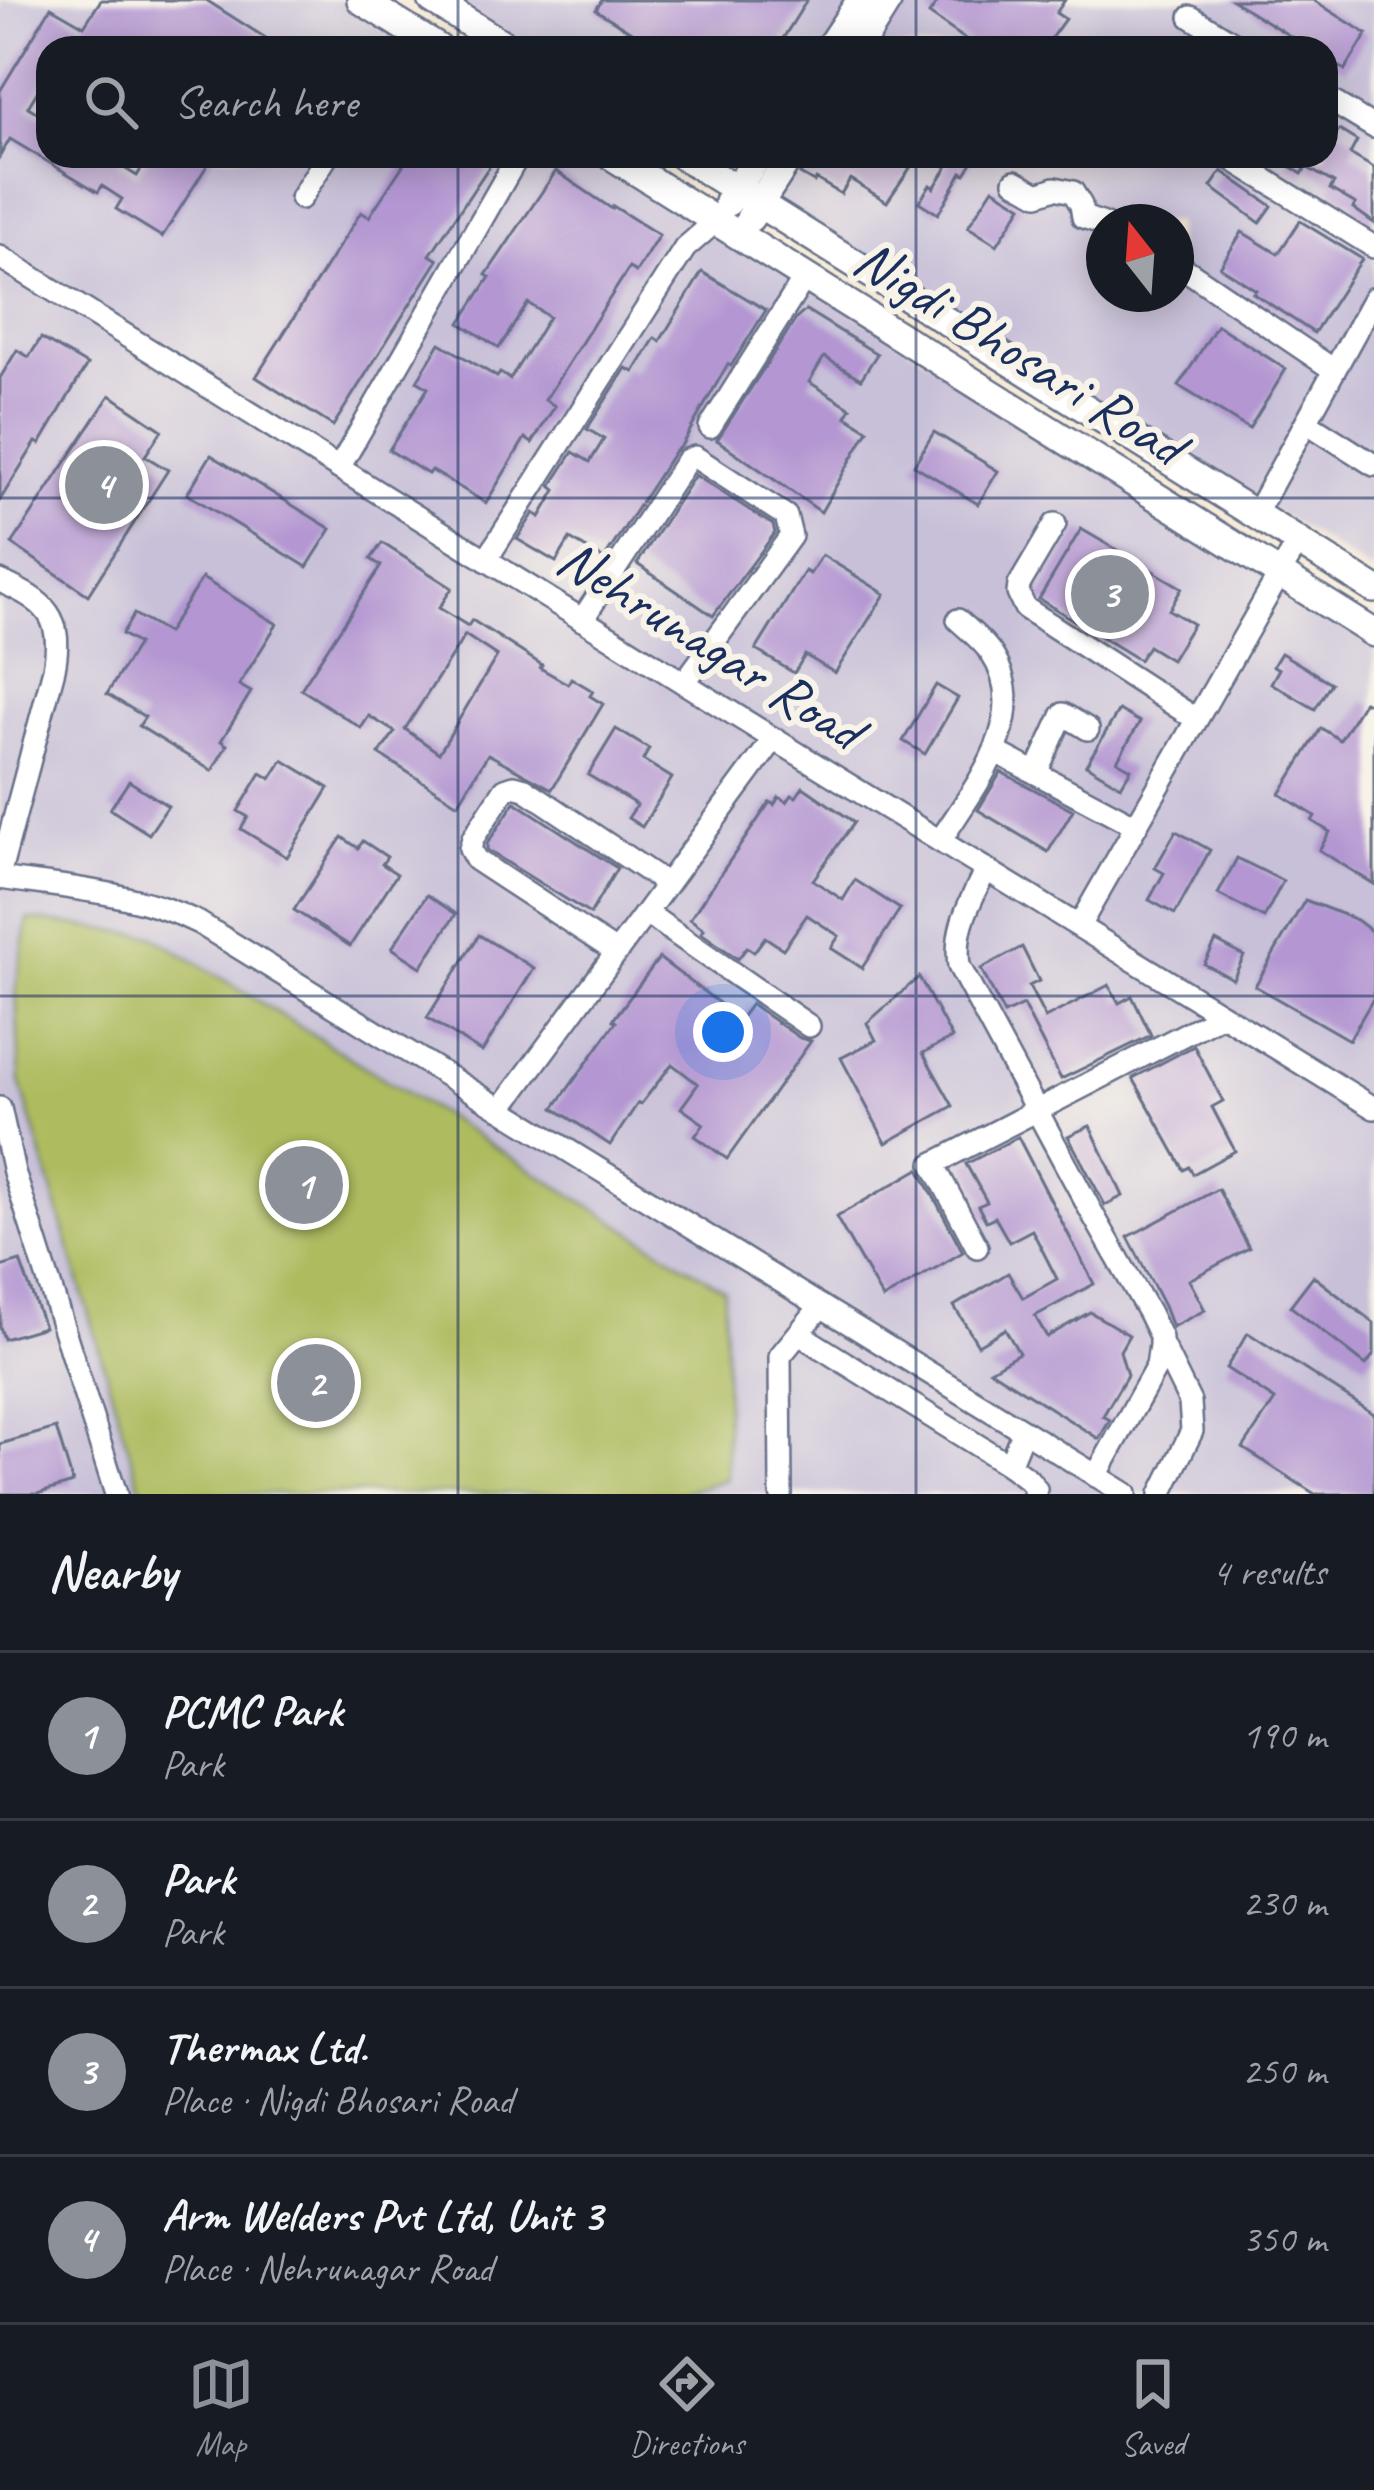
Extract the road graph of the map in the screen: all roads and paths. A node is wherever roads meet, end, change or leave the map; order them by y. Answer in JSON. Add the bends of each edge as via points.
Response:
{"nodes":[{"id":1,"x":361,"y":0,"type":"edge"},
{"id":2,"x":432,"y":0,"type":"edge"},
{"id":3,"x":860,"y":0,"type":"edge"},
{"id":4,"x":888,"y":0,"type":"edge"},
{"id":5,"x":1191,"y":17,"type":"dead end"},
{"id":6,"x":398,"y":36,"type":"edge"},
{"id":7,"x":490,"y":36,"type":"edge"},
{"id":8,"x":837,"y":36,"type":"edge"},
{"id":9,"x":866,"y":36,"type":"edge"},
{"id":10,"x":1222,"y":36,"type":"edge"},
{"id":11,"x":1338,"y":105,"type":"edge"},
{"id":12,"x":1374,"y":127,"type":"edge"},
{"id":13,"x":320,"y":168,"type":"edge"},
{"id":14,"x":511,"y":168,"type":"edge"},
{"id":15,"x":631,"y":168,"type":"edge"},
{"id":16,"x":702,"y":168,"type":"edge"},
{"id":17,"x":755,"y":168,"type":"edge"},
{"id":18,"x":778,"y":168,"type":"edge"},
{"id":19,"x":1246,"y":168,"type":"edge"},
{"id":20,"x":1015,"y":181,"type":"dead end"},
{"id":21,"x":748,"y":197,"type":"junction"},
{"id":22,"x":302,"y":198,"type":"dead end"},
{"id":23,"x":1086,"y":219,"type":"edge"},
{"id":24,"x":727,"y":228,"type":"junction"},
{"id":25,"x":1374,"y":247,"type":"edge"},
{"id":26,"x":0,"y":257,"type":"edge"},
{"id":27,"x":1194,"y":274,"type":"edge"},
{"id":28,"x":805,"y":277,"type":"junction"},
{"id":29,"x":1374,"y":298,"type":"edge"},
{"id":30,"x":1334,"y":370,"type":"junction"},
{"id":31,"x":1306,"y":422,"type":"junction"},
{"id":32,"x":710,"y":427,"type":"dead end"},
{"id":33,"x":1374,"y":466,"type":"edge"},
{"id":34,"x":339,"y":468,"type":"junction"},
{"id":35,"x":1255,"y":515,"type":"junction"},
{"id":36,"x":1055,"y":524,"type":"dead end"},
{"id":37,"x":1298,"y":542,"type":"junction"},
{"id":38,"x":486,"y":560,"type":"junction"},
{"id":39,"x":1278,"y":574,"type":"junction"},
{"id":40,"x":0,"y":581,"type":"edge"},
{"id":41,"x":1374,"y":589,"type":"edge"},
{"id":42,"x":582,"y":620,"type":"junction"},
{"id":43,"x":958,"y":620,"type":"dead end"},
{"id":44,"x":1374,"y":633,"type":"edge"},
{"id":45,"x":685,"y":683,"type":"junction"},
{"id":46,"x":1196,"y":719,"type":"junction"},
{"id":47,"x":1088,"y":729,"type":"dead end"},
{"id":48,"x":774,"y":739,"type":"junction"},
{"id":49,"x":997,"y":752,"type":"junction"},
{"id":50,"x":1036,"y":773,"type":"junction"},
{"id":51,"x":1136,"y":826,"type":"junction"},
{"id":52,"x":940,"y":841,"type":"junction"},
{"id":53,"x":1,"y":864,"type":"edge"},
{"id":54,"x":986,"y":868,"type":"junction"},
{"id":55,"x":667,"y":884,"type":"junction"},
{"id":56,"x":646,"y":913,"type":"junction"},
{"id":57,"x":1079,"y":926,"type":"junction"},
{"id":58,"x":616,"y":952,"type":"junction"},
{"id":59,"x":1222,"y":1015,"type":"junction"},
{"id":60,"x":808,"y":1026,"type":"dead end"},
{"id":61,"x":0,"y":1108,"type":"edge"},
{"id":62,"x":1374,"y":1108,"type":"edge"},
{"id":63,"x":501,"y":1109,"type":"junction"},
{"id":64,"x":1037,"y":1113,"type":"junction"},
{"id":65,"x":977,"y":1247,"type":"dead end"},
{"id":66,"x":821,"y":1306,"type":"junction"},
{"id":67,"x":799,"y":1334,"type":"junction"},
{"id":68,"x":1160,"y":1340,"type":"junction"},
{"id":69,"x":1023,"y":1430,"type":"junction"},
{"id":70,"x":1009,"y":1465,"type":"junction"},
{"id":71,"x":1096,"y":1476,"type":"junction"},
{"id":72,"x":116,"y":1494,"type":"edge"},
{"id":73,"x":781,"y":1494,"type":"edge"},
{"id":74,"x":1034,"y":1494,"type":"edge"},
{"id":75,"x":1126,"y":1494,"type":"edge"},
{"id":76,"x":1161,"y":1494,"type":"edge"}],
"edges":[{"from":1,"to":6,"type":"main road"},
{"from":2,"to":7,"type":"main road"},
{"from":3,"to":8,"type":"main road"},
{"from":4,"to":9,"type":"main road"},
{"from":5,"to":10,"type":"street"},
{"from":11,"to":12,"type":"street"},
{"from":13,"to":22,"type":"street"},
{"from":14,"to":34,"type":"street"},
{"from":15,"to":24,"type":"main road","name":"Nigdi Bhosari Road"},
{"from":16,"to":21,"type":"main road","name":"Nigdi Bhosari Road"},
{"from":17,"to":21,"type":"main road"},
{"from":18,"to":21,"type":"main road"},
{"from":19,"to":25,"type":"street"},
{"from":20,"to":23,"type":"street","via":[[1038,194],[1073,192]]},
{"from":21,"to":24,"type":"main road"},
{"from":21,"to":35,"type":"main road","name":"Nigdi Bhosari Road"},
{"from":24,"to":28,"type":"main road","name":"Nigdi Bhosari Road"},
{"from":24,"to":38,"type":"street","via":[[685,248]]},
{"from":26,"to":34,"type":"street","name":"Nehrunagar Road"},
{"from":27,"to":30,"type":"street"},
{"from":28,"to":32,"type":"street"},
{"from":28,"to":39,"type":"main road","name":"Nigdi Bhosari Road"},
{"from":29,"to":30,"type":"street"},
{"from":30,"to":31,"type":"street"},
{"from":31,"to":33,"type":"street"},
{"from":31,"to":35,"type":"street"},
{"from":34,"to":38,"type":"street","name":"Nehrunagar Road"},
{"from":35,"to":37,"type":"main road","name":"Nigdi Bhosari Road"},
{"from":36,"to":46,"type":"street","via":[[1019,584],[1024,608]]},
{"from":37,"to":39,"type":"street"},
{"from":37,"to":41,"type":"main road","name":"Nigdi Bhosari Road"},
{"from":38,"to":42,"type":"street","name":"Nehrunagar Road"},
{"from":39,"to":44,"type":"main road","name":"Nigdi Bhosari Road"},
{"from":39,"to":46,"type":"street"},
{"from":40,"to":53,"type":"street","via":[[46,606],[58,637]]},
{"from":42,"to":45,"type":"street","name":"Nehrunagar Road"},
{"from":42,"to":45,"type":"street","via":[[695,457],[786,516],[791,536]]},
{"from":43,"to":49,"type":"street","via":[[991,652],[1009,692]]},
{"from":45,"to":48,"type":"street","name":"Nehrunagar Road"},
{"from":46,"to":51,"type":"street"},
{"from":47,"to":50,"type":"street","via":[[1063,714]]},
{"from":48,"to":52,"type":"street","name":"Nehrunagar Road"},
{"from":48,"to":55,"type":"street"},
{"from":49,"to":50,"type":"street"},
{"from":49,"to":52,"type":"street"},
{"from":50,"to":51,"type":"street"},
{"from":51,"to":57,"type":"street"},
{"from":52,"to":54,"type":"street","name":"Nehrunagar Road"},
{"from":53,"to":63,"type":"street","via":[[179,913]]},
{"from":54,"to":57,"type":"street","name":"Nehrunagar Road"},
{"from":54,"to":64,"type":"street","via":[[962,920],[959,966]]},
{"from":55,"to":56,"type":"street"},
{"from":55,"to":58,"type":"street","via":[[525,789],[505,789],[473,838],[476,860]]},
{"from":56,"to":58,"type":"street"},
{"from":56,"to":60,"type":"street"},
{"from":57,"to":59,"type":"street","name":"Nehrunagar Road"},
{"from":58,"to":63,"type":"street"},
{"from":59,"to":62,"type":"street","name":"Nehrunagar Road"},
{"from":59,"to":64,"type":"street"},
{"from":61,"to":72,"type":"street"},
{"from":63,"to":66,"type":"street"},
{"from":64,"to":65,"type":"street","via":[[932,1165]]},
{"from":64,"to":68,"type":"street"},
{"from":66,"to":67,"type":"street"},
{"from":66,"to":69,"type":"street"},
{"from":67,"to":70,"type":"street"},
{"from":67,"to":73,"type":"street","via":[[780,1357]]},
{"from":68,"to":71,"type":"street","via":[[1157,1366]]},
{"from":68,"to":76,"type":"street","via":[[1190,1402],[1192,1431]]},
{"from":69,"to":70,"type":"street"},
{"from":69,"to":71,"type":"street"},
{"from":70,"to":74,"type":"street"},
{"from":71,"to":75,"type":"street"}]}
